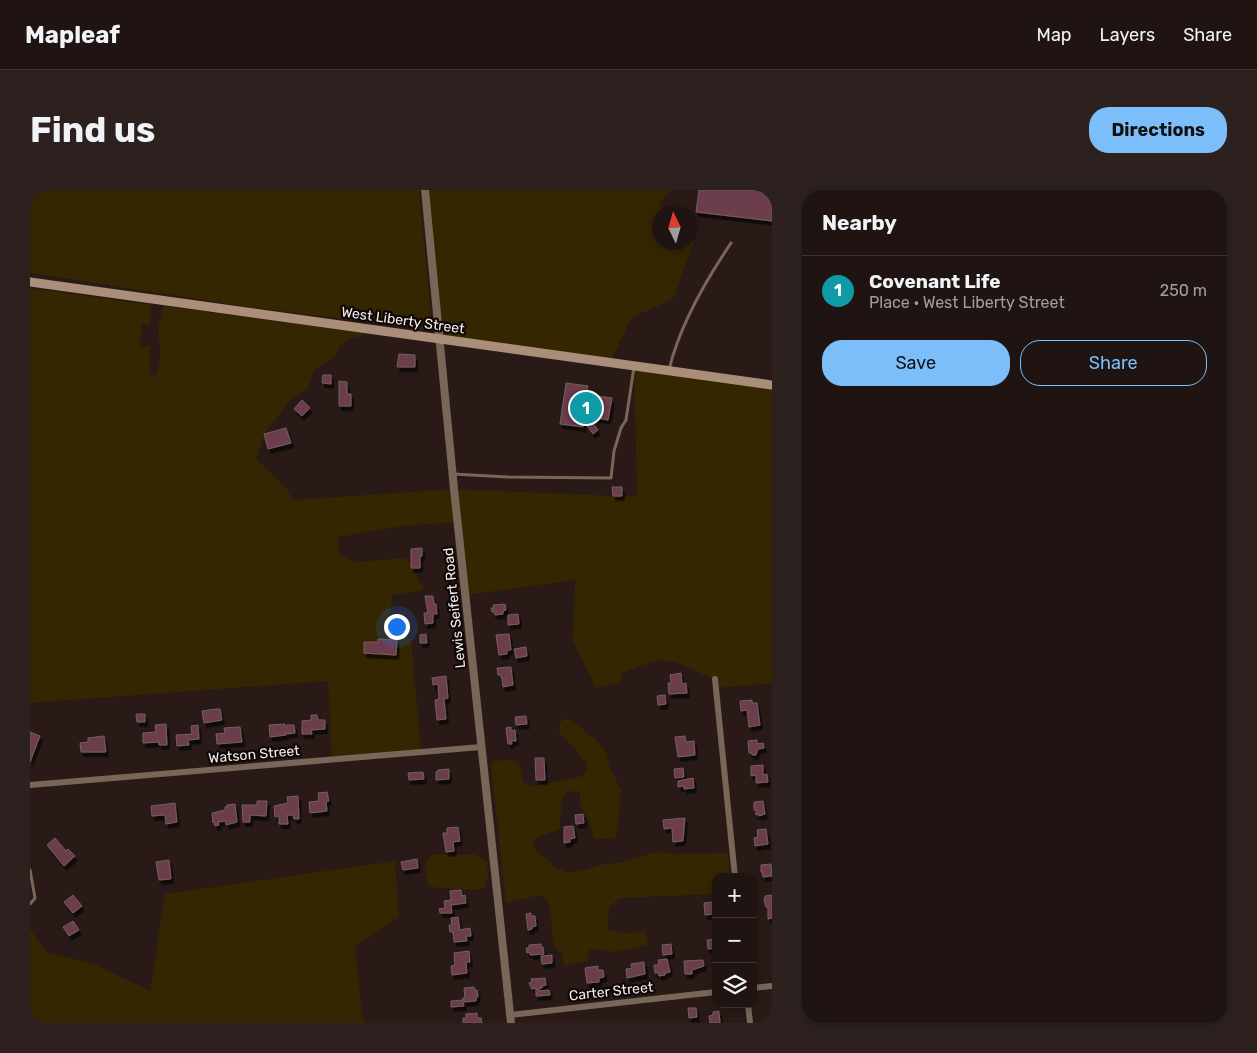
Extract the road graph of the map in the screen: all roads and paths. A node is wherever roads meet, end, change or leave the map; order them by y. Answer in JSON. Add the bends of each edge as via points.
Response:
{"nodes":[{"id":1,"x":425,"y":190,"type":"edge"},
{"id":2,"x":731,"y":243,"type":"dead end"},
{"id":3,"x":30,"y":282,"type":"edge"},
{"id":4,"x":440,"y":339,"type":"junction"},
{"id":5,"x":634,"y":366,"type":"junction"},
{"id":6,"x":669,"y":371,"type":"junction"},
{"id":7,"x":772,"y":385,"type":"edge"},
{"id":8,"x":453,"y":474,"type":"junction"},
{"id":9,"x":715,"y":679,"type":"dead end"},
{"id":10,"x":481,"y":747,"type":"junction"},
{"id":11,"x":30,"y":785,"type":"edge"},
{"id":12,"x":30,"y":870,"type":"edge"},
{"id":13,"x":735,"y":873,"type":"edge"},
{"id":14,"x":30,"y":904,"type":"edge"},
{"id":15,"x":772,"y":986,"type":"edge"},
{"id":16,"x":757,"y":988,"type":"edge"},
{"id":17,"x":712,"y":993,"type":"edge"},
{"id":18,"x":748,"y":1008,"type":"edge"},
{"id":19,"x":510,"y":1019,"type":"edge"},
{"id":20,"x":750,"y":1023,"type":"edge"}],
"edges":[{"from":1,"to":4,"type":"street","name":"Lewis Seifert Road"},
{"from":2,"to":6,"type":"lane","via":[[677,342]]},
{"from":3,"to":4,"type":"main road","name":"West Liberty Street"},
{"from":4,"to":5,"type":"main road","name":"West Liberty Street"},
{"from":4,"to":8,"type":"street","name":"Lewis Seifert Road"},
{"from":5,"to":6,"type":"main road","name":"West Liberty Street"},
{"from":5,"to":8,"type":"lane","via":[[626,420],[614,451],[611,478]]},
{"from":6,"to":7,"type":"main road","name":"West Liberty Street"},
{"from":8,"to":10,"type":"street","name":"Lewis Seifert Road"},
{"from":9,"to":13,"type":"street"},
{"from":10,"to":11,"type":"street","name":"Watson Street"},
{"from":10,"to":19,"type":"street","name":"Lewis Seifert Road"},
{"from":12,"to":14,"type":"lane","via":[[35,898]]},
{"from":15,"to":16,"type":"street"},
{"from":17,"to":19,"type":"street","name":"Carter Street"},
{"from":18,"to":20,"type":"street"}]}
